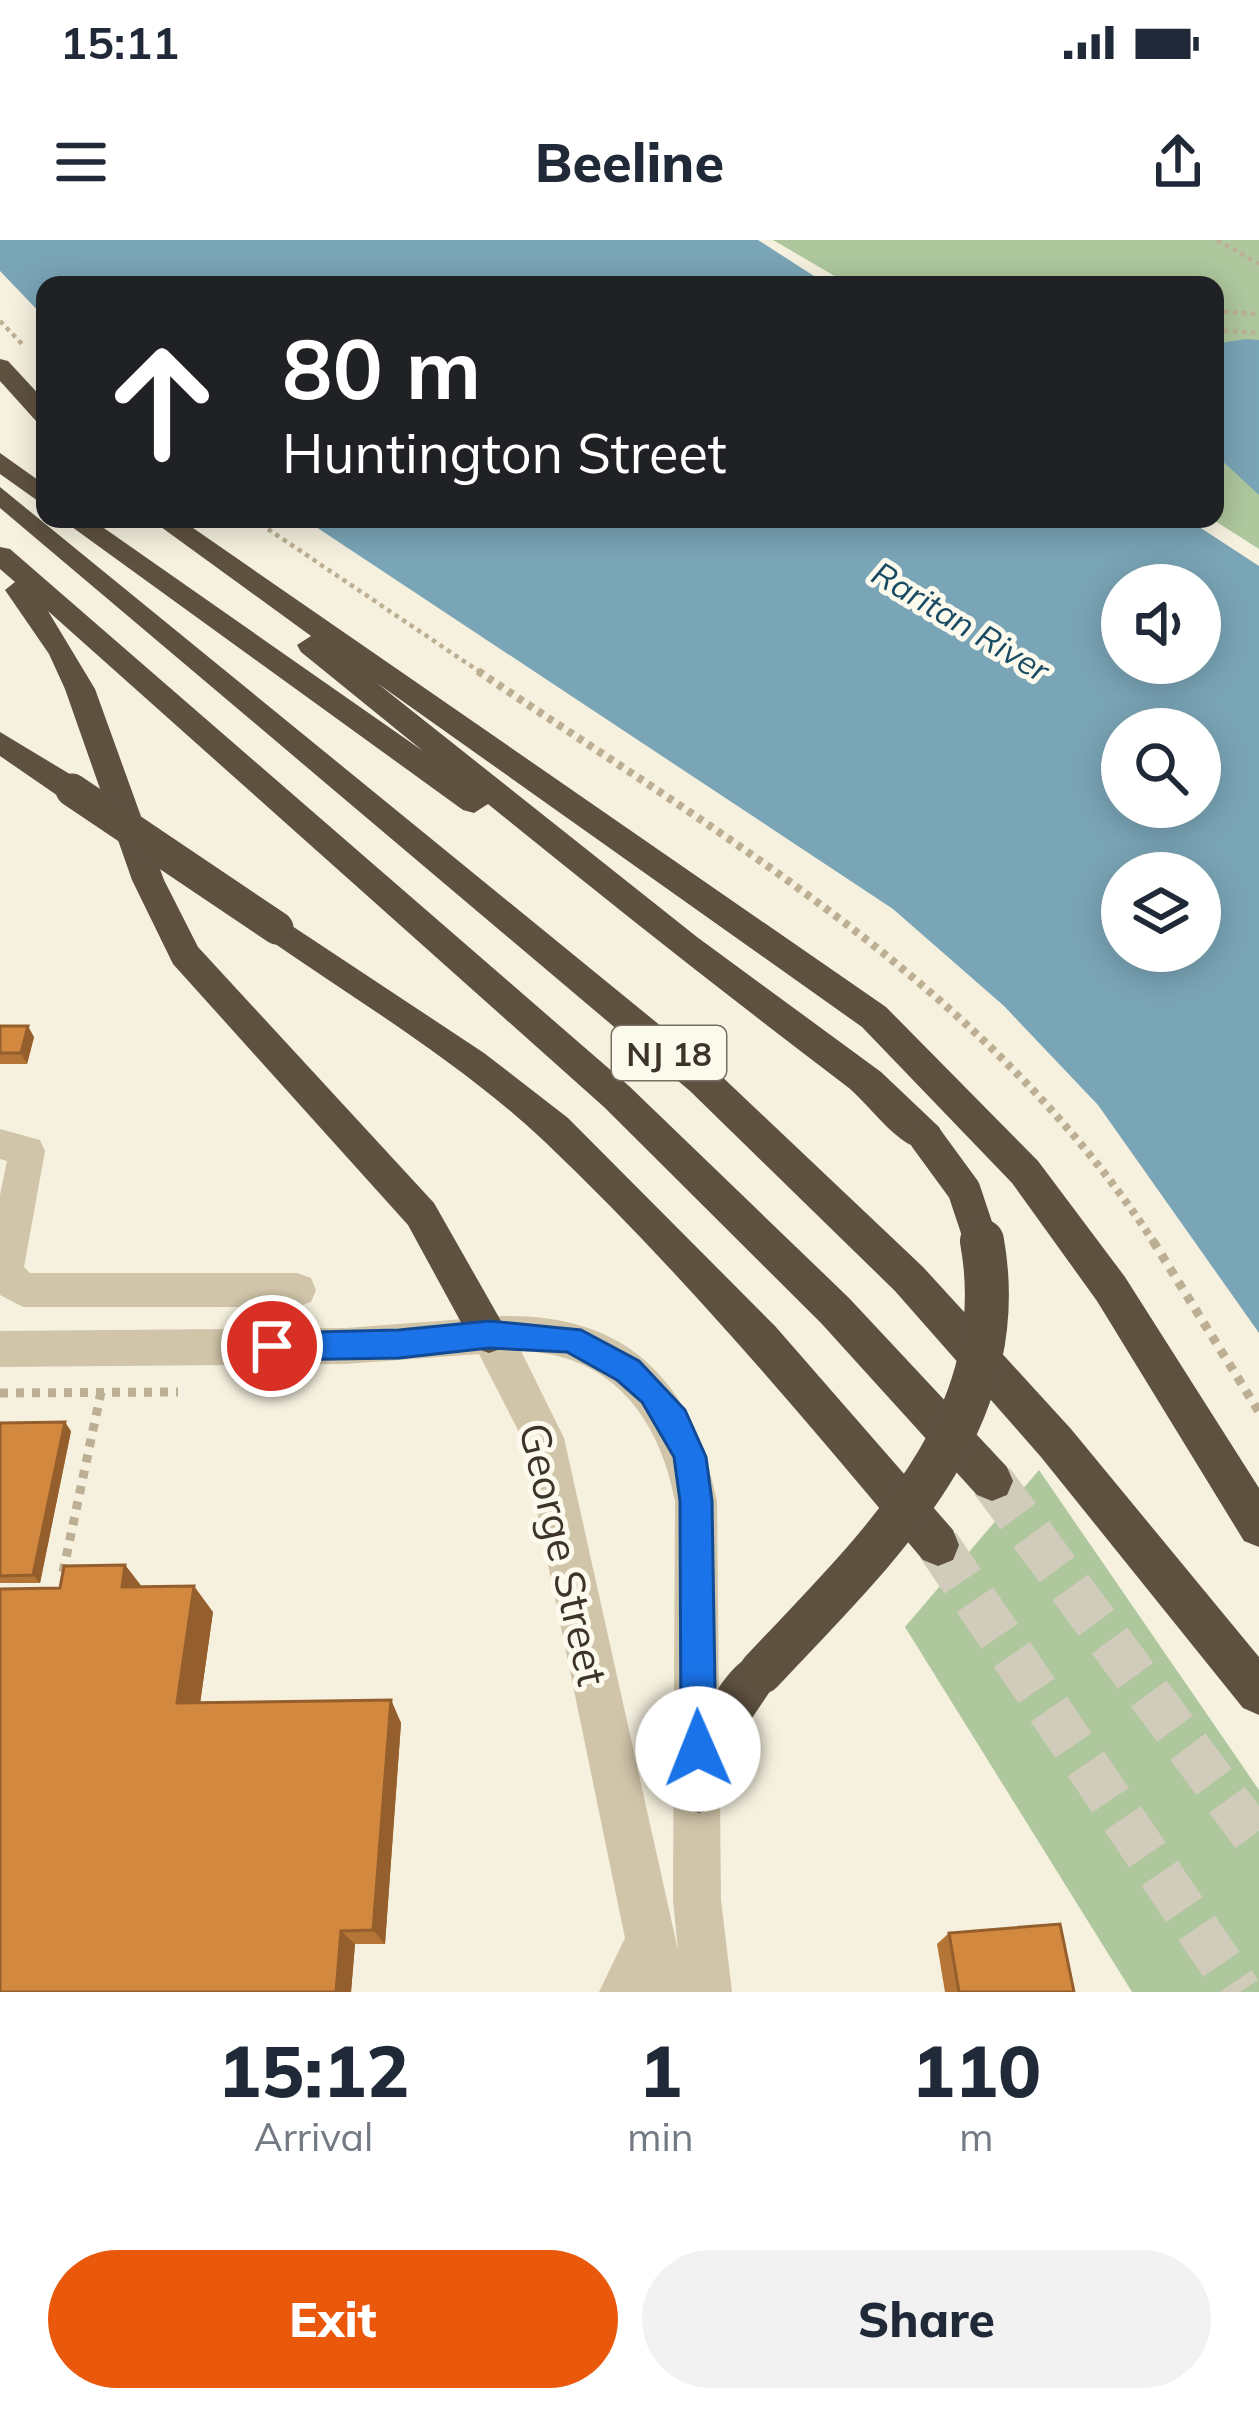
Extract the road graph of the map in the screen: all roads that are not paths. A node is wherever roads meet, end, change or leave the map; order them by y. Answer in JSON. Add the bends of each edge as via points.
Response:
{"nodes":[{"id":1,"x":0,"y":366,"type":"edge"},
{"id":2,"x":36,"y":406,"type":"edge"},
{"id":3,"x":0,"y":461,"type":"edge"},
{"id":4,"x":36,"y":491,"type":"edge"},
{"id":5,"x":0,"y":495,"type":"edge"},
{"id":6,"x":36,"y":525,"type":"edge"},
{"id":7,"x":40,"y":528,"type":"edge"},
{"id":8,"x":86,"y":528,"type":"edge"},
{"id":9,"x":165,"y":528,"type":"edge"},
{"id":10,"x":176,"y":528,"type":"edge"},
{"id":11,"x":0,"y":558,"type":"edge"},
{"id":12,"x":0,"y":742,"type":"edge"},
{"id":13,"x":685,"y":946,"type":"junction"},
{"id":14,"x":0,"y":1144,"type":"edge"},
{"id":15,"x":297,"y":1290,"type":"dead end"},
{"id":16,"x":489,"y":1334,"type":"junction"},
{"id":17,"x":0,"y":1348,"type":"edge"},
{"id":18,"x":992,"y":1481,"type":"tunnel mouth"},
{"id":19,"x":1259,"y":1526,"type":"edge"},
{"id":20,"x":938,"y":1545,"type":"tunnel mouth"},
{"id":21,"x":1259,"y":1692,"type":"edge"},
{"id":22,"x":699,"y":1790,"type":"junction"},
{"id":23,"x":650,"y":1940,"type":"junction"},
{"id":24,"x":624,"y":1992,"type":"edge"},
{"id":25,"x":666,"y":1992,"type":"edge"},
{"id":26,"x":707,"y":1992,"type":"edge"}],
"edges":[{"from":1,"to":2,"type":"highway"},
{"from":3,"to":4,"type":"highway"},
{"from":5,"to":6,"type":"highway","number":"NJ 18"},
{"from":7,"to":21,"type":"highway","number":"NJ 18","via":[[703,1081],[909,1279],[1056,1442]]},
{"from":8,"to":13,"type":"highway","via":[[292,679]]},
{"from":9,"to":13,"type":"highway"},
{"from":10,"to":19,"type":"highway","via":[[874,1017],[1025,1172],[1112,1289]]},
{"from":11,"to":16,"type":"highway","via":[[63,652],[148,880],[185,956],[422,1214]]},
{"from":11,"to":18,"type":"highway","number":"NJ 18","via":[[369,874],[676,1154],[814,1288]]},
{"from":12,"to":20,"type":"highway","bridge":true,"via":[[472,1063],[556,1129],[775,1354]]},
{"from":13,"to":22,"type":"highway","bridge":true,"via":[[868,1082],[926,1138],[965,1192],[984,1246],[990,1318],[965,1420],[929,1486],[731,1708]]},
{"from":14,"to":15,"type":"street","via":[[27,1151],[5,1267],[23,1290]]},
{"from":16,"to":17,"type":"street","via":[[399,1344]]},
{"from":16,"to":22,"type":"street","via":[[570,1339],[601,1353],[653,1392],[674,1420],[696,1501]]},
{"from":16,"to":23,"type":"street","name":"George Street","via":[[543,1438]]},
{"from":22,"to":26,"type":"street","via":[[697,1900]]},
{"from":23,"to":24,"type":"street"},
{"from":23,"to":25,"type":"street","name":"George Street"}]}
